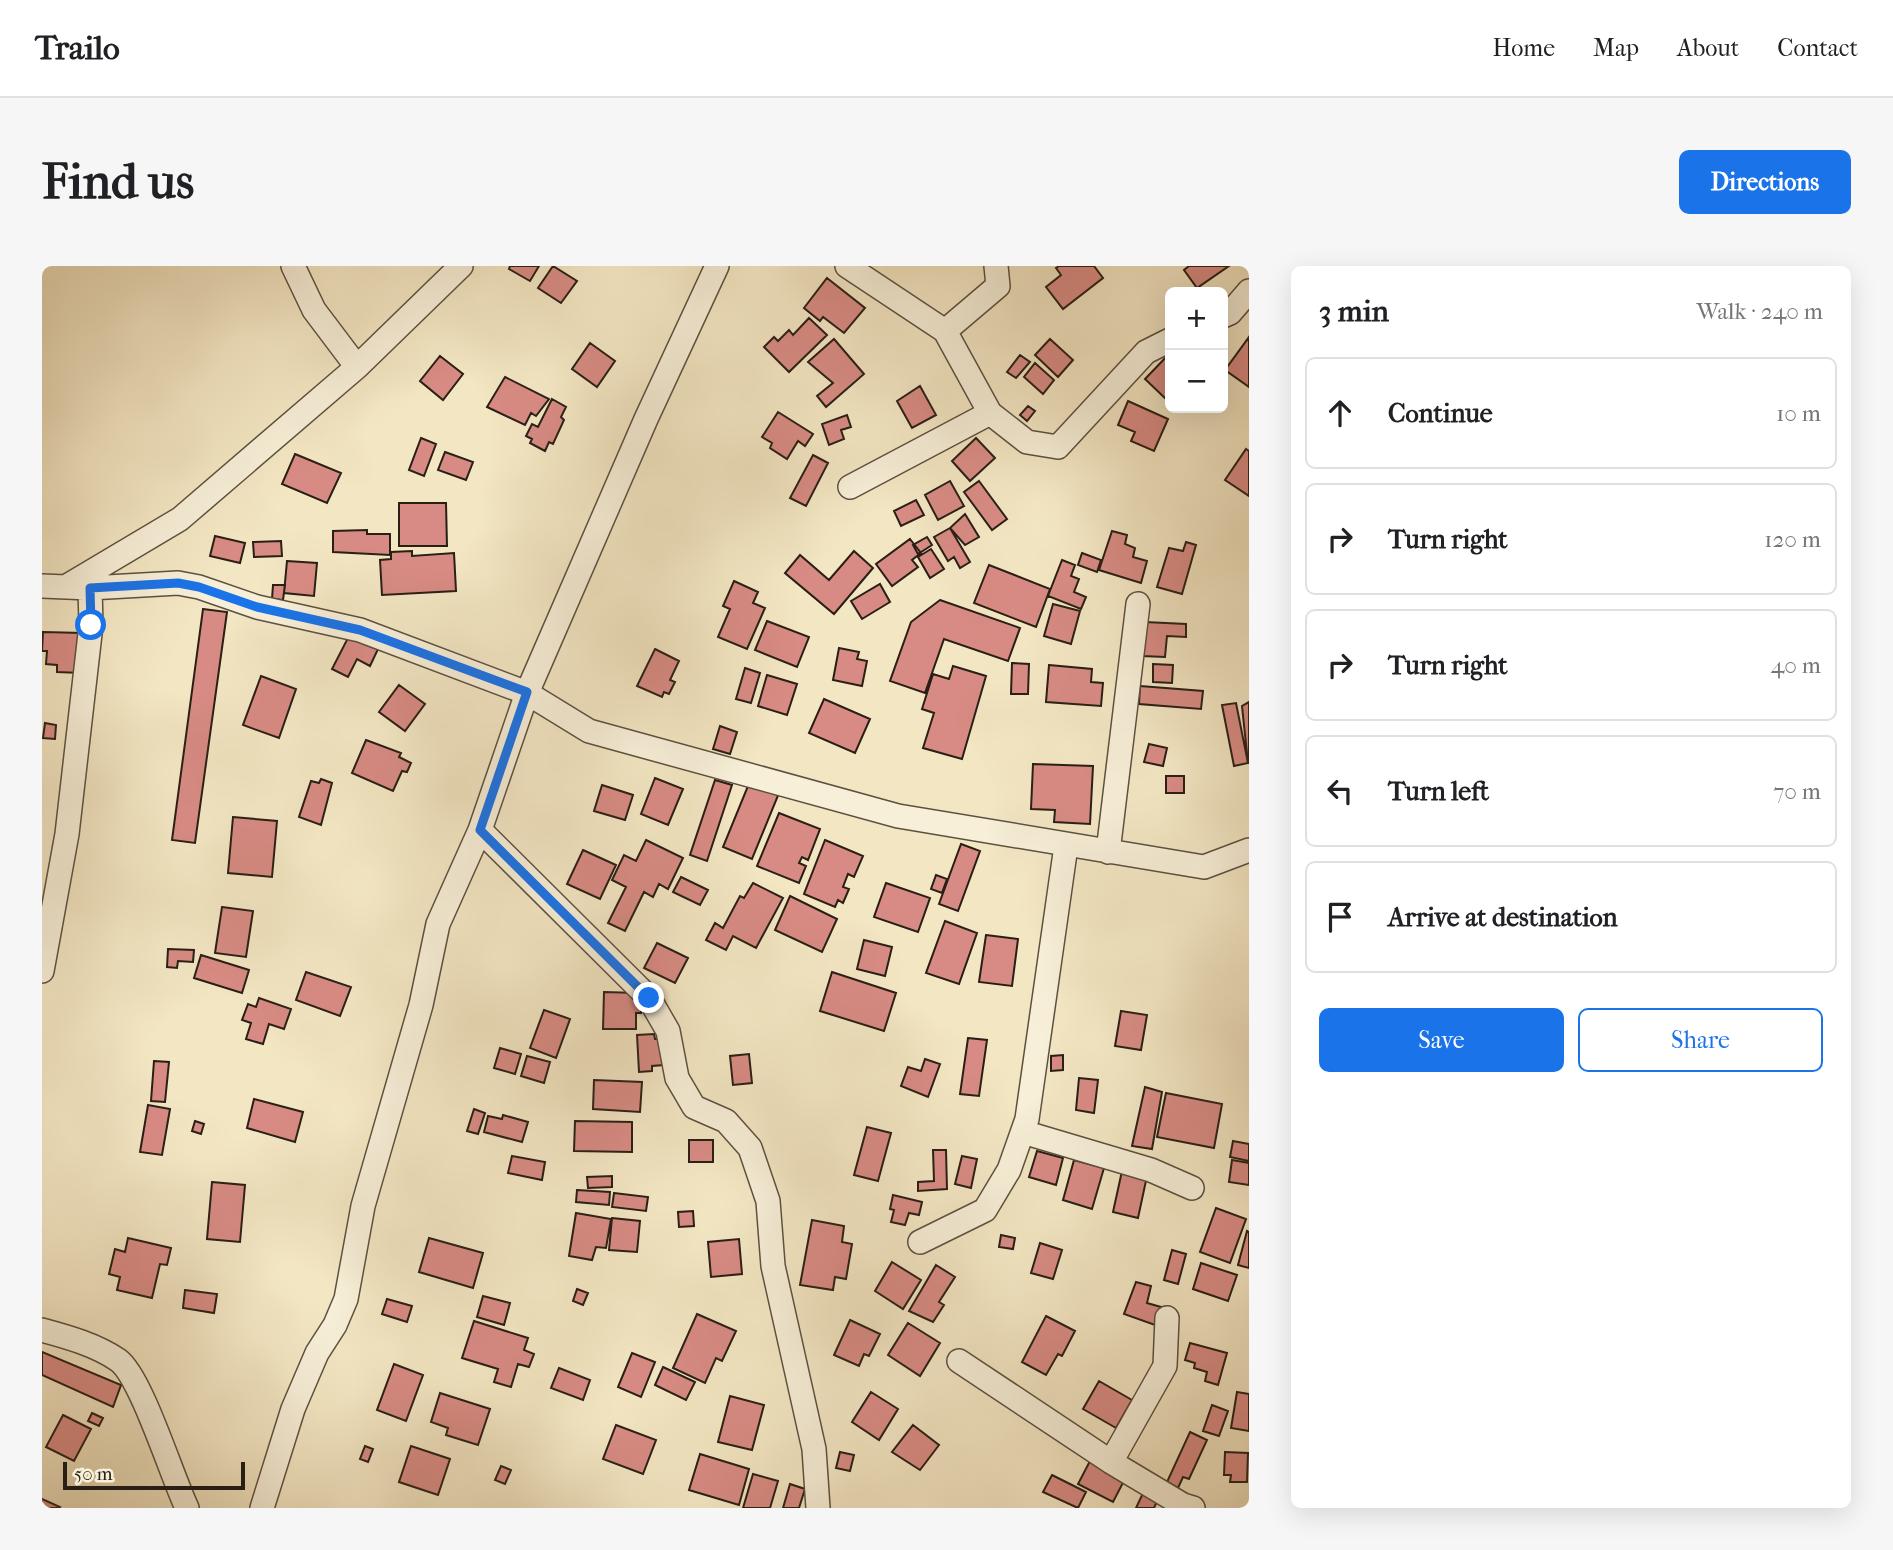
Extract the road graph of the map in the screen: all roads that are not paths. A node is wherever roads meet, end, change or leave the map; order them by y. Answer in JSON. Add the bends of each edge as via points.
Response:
{"nodes":[{"id":1,"x":293,"y":266,"type":"edge"},
{"id":2,"x":461,"y":266,"type":"edge"},
{"id":3,"x":717,"y":266,"type":"edge"},
{"id":4,"x":847,"y":266,"type":"edge"},
{"id":5,"x":996,"y":266,"type":"edge"},
{"id":6,"x":1249,"y":291,"type":"edge"},
{"id":7,"x":1228,"y":314,"type":"edge"},
{"id":8,"x":945,"y":331,"type":"junction"},
{"id":9,"x":1165,"y":342,"type":"edge"},
{"id":10,"x":357,"y":367,"type":"junction"},
{"id":11,"x":990,"y":413,"type":"junction"},
{"id":12,"x":850,"y":487,"type":"dead end"},
{"id":13,"x":42,"y":586,"type":"edge"},
{"id":14,"x":79,"y":586,"type":"junction"},
{"id":15,"x":1138,"y":604,"type":"dead end"},
{"id":16,"x":527,"y":692,"type":"junction"},
{"id":17,"x":480,"y":830,"type":"junction"},
{"id":18,"x":1066,"y":846,"type":"junction"},
{"id":19,"x":1249,"y":850,"type":"edge"},
{"id":20,"x":1108,"y":852,"type":"junction"},
{"id":21,"x":42,"y":971,"type":"edge"},
{"id":22,"x":1023,"y":1132,"type":"junction"},
{"id":23,"x":1192,"y":1188,"type":"dead end"},
{"id":24,"x":920,"y":1242,"type":"dead end"},
{"id":25,"x":1167,"y":1318,"type":"dead end"},
{"id":26,"x":42,"y":1330,"type":"edge"},
{"id":27,"x":959,"y":1361,"type":"dead end"},
{"id":28,"x":1111,"y":1462,"type":"junction"},
{"id":29,"x":187,"y":1508,"type":"edge"},
{"id":30,"x":262,"y":1508,"type":"edge"},
{"id":31,"x":818,"y":1508,"type":"edge"},
{"id":32,"x":1193,"y":1508,"type":"edge"}],
"edges":[{"from":1,"to":10,"type":"street","via":[[314,310]]},
{"from":2,"to":10,"type":"street"},
{"from":3,"to":16,"type":"street"},
{"from":4,"to":8,"type":"street"},
{"from":5,"to":8,"type":"street","via":[[998,286]]},
{"from":6,"to":7,"type":"street"},
{"from":8,"to":11,"type":"street"},
{"from":9,"to":11,"type":"street","via":[[1146,352],[1058,447],[1027,442]]},
{"from":10,"to":14,"type":"street","via":[[180,519]]},
{"from":11,"to":12,"type":"street"},
{"from":13,"to":14,"type":"street"},
{"from":14,"to":16,"type":"street","via":[[178,583],[199,587],[257,607],[360,630]]},
{"from":14,"to":21,"type":"street","via":[[91,625],[67,834]]},
{"from":15,"to":20,"type":"street"},
{"from":16,"to":17,"type":"street"},
{"from":16,"to":18,"type":"street","via":[[589,731],[898,816]]},
{"from":17,"to":30,"type":"street","via":[[438,924],[421,1004],[363,1206],[346,1299],[293,1409]]},
{"from":17,"to":31,"type":"street","via":[[649,998],[668,1031],[677,1077],[694,1107],[726,1121],[750,1148],[768,1201],[773,1266],[814,1449]]},
{"from":18,"to":20,"type":"street"},
{"from":18,"to":22,"type":"street"},
{"from":19,"to":20,"type":"street","via":[[1204,867]]},
{"from":22,"to":23,"type":"street","via":[[1151,1170]]},
{"from":22,"to":24,"type":"street","via":[[1009,1170],[985,1210]]},
{"from":25,"to":28,"type":"street","via":[[1165,1366]]},
{"from":26,"to":29,"type":"street","via":[[81,1341],[120,1361],[136,1385]]},
{"from":27,"to":28,"type":"street"},
{"from":28,"to":32,"type":"street"}]}
